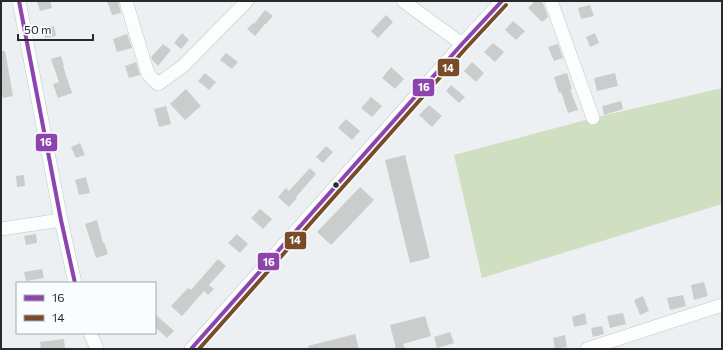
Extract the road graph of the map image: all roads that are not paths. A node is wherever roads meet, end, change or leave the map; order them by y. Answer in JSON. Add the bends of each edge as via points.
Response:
{"nodes":[{"id":1,"x":18,"y":1,"type":"edge"},
{"id":2,"x":126,"y":1,"type":"edge"},
{"id":3,"x":247,"y":1,"type":"edge"},
{"id":4,"x":403,"y":1,"type":"edge"},
{"id":5,"x":502,"y":1,"type":"edge"},
{"id":6,"x":551,"y":1,"type":"edge"},
{"id":7,"x":462,"y":44,"type":"junction"},
{"id":8,"x":593,"y":118,"type":"dead end"},
{"id":9,"x":60,"y":220,"type":"junction"},
{"id":10,"x":1,"y":229,"type":"edge"},
{"id":11,"x":75,"y":282,"type":"edge"},
{"id":12,"x":722,"y":306,"type":"edge"},
{"id":13,"x":90,"y":334,"type":"edge"},
{"id":14,"x":96,"y":349,"type":"edge"},
{"id":15,"x":191,"y":349,"type":"edge"},
{"id":16,"x":587,"y":349,"type":"edge"}],
"edges":[{"from":1,"to":9,"type":"street"},
{"from":2,"to":3,"type":"street","via":[[148,74],[158,84],[182,66]]},
{"from":4,"to":7,"type":"street"},
{"from":5,"to":7,"type":"street"},
{"from":6,"to":8,"type":"street"},
{"from":7,"to":15,"type":"street"},
{"from":9,"to":10,"type":"street"},
{"from":9,"to":11,"type":"street"},
{"from":12,"to":16,"type":"street"},
{"from":13,"to":14,"type":"street"}]}
